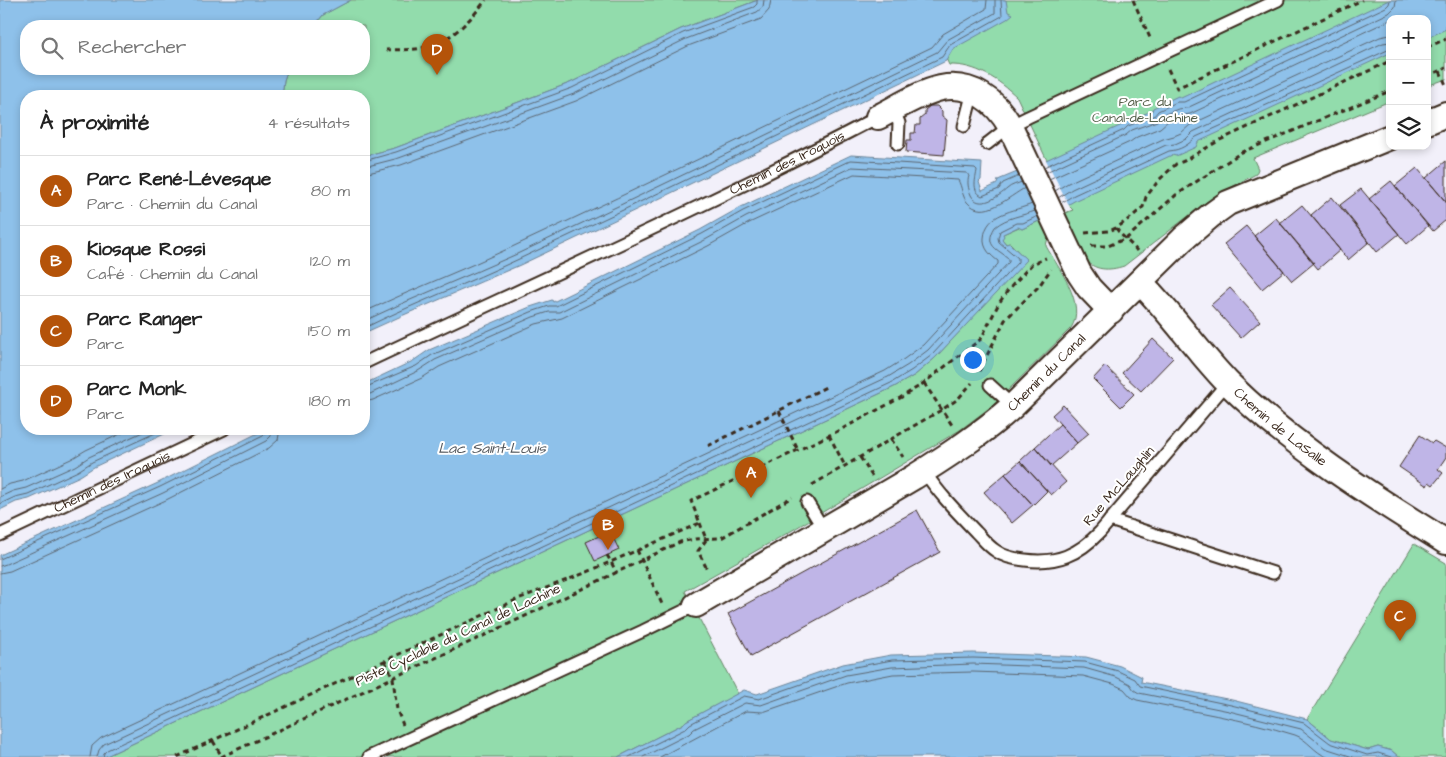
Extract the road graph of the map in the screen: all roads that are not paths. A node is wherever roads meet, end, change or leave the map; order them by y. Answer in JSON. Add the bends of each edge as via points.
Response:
{"nodes":[{"id":1,"x":1278,"y":0,"type":"edge"},
{"id":2,"x":973,"y":91,"type":"junction"},
{"id":3,"x":886,"y":113,"type":"junction"},
{"id":4,"x":1446,"y":114,"type":"edge"},
{"id":5,"x":1431,"y":120,"type":"edge"},
{"id":6,"x":964,"y":126,"type":"dead end"},
{"id":7,"x":1010,"y":126,"type":"junction"},
{"id":8,"x":1386,"y":139,"type":"edge"},
{"id":9,"x":898,"y":144,"type":"dead end"},
{"id":10,"x":986,"y":144,"type":"dead end"},
{"id":11,"x":1141,"y":283,"type":"junction"},
{"id":12,"x":1111,"y":311,"type":"junction"},
{"id":13,"x":370,"y":360,"type":"edge"},
{"id":14,"x":1228,"y":382,"type":"junction"},
{"id":15,"x":990,"y":385,"type":"road end"},
{"id":16,"x":1014,"y":406,"type":"junction"},
{"id":17,"x":211,"y":435,"type":"edge"},
{"id":18,"x":914,"y":466,"type":"junction"},
{"id":19,"x":807,"y":502,"type":"dead end"},
{"id":20,"x":1110,"y":520,"type":"junction"},
{"id":21,"x":824,"y":530,"type":"junction"},
{"id":22,"x":0,"y":535,"type":"edge"},
{"id":23,"x":1446,"y":542,"type":"edge"},
{"id":24,"x":1273,"y":573,"type":"dead end"},
{"id":25,"x":696,"y":605,"type":"joint"},
{"id":26,"x":369,"y":757,"type":"edge"}],
"edges":[{"from":1,"to":7,"type":"lane"},
{"from":2,"to":3,"type":"street","name":"Chemin des Iroquois","via":[[942,88]]},
{"from":2,"to":6,"type":"lane"},
{"from":2,"to":7,"type":"street","name":"Chemin des Iroquois","via":[[995,104]]},
{"from":3,"to":9,"type":"lane","via":[[899,123]]},
{"from":3,"to":13,"type":"lane","name":"Chemin des Iroquois","via":[[672,219]]},
{"from":4,"to":5,"type":"street"},
{"from":7,"to":10,"type":"lane"},
{"from":7,"to":12,"type":"street","name":"Chemin des Iroquois","via":[[1084,280]]},
{"from":8,"to":11,"type":"street","name":"Chemin du Canal","via":[[1228,203],[1183,239]]},
{"from":11,"to":12,"type":"street","name":"Chemin du Canal"},
{"from":11,"to":14,"type":"street","name":"Chemin de LaSalle"},
{"from":12,"to":16,"type":"street","name":"Chemin du Canal"},
{"from":14,"to":20,"type":"lane","name":"Rue McLaughlin"},
{"from":14,"to":23,"type":"street","name":"Chemin de LaSalle","via":[[1324,461]]},
{"from":15,"to":16,"type":"lane"},
{"from":16,"to":18,"type":"street","name":"Chemin du Canal","via":[[980,433]]},
{"from":17,"to":22,"type":"lane","name":"Chemin des Iroquois"},
{"from":18,"to":20,"type":"lane","name":"Rue McLaughlin","via":[[989,545],[1005,556],[1046,561],[1064,558],[1086,545]]},
{"from":18,"to":21,"type":"street","name":"Chemin du Canal"},
{"from":19,"to":21,"type":"lane"},
{"from":20,"to":24,"type":"lane"},
{"from":21,"to":25,"type":"street","name":"Chemin du Canal"},
{"from":25,"to":26,"type":"lane"}]}
